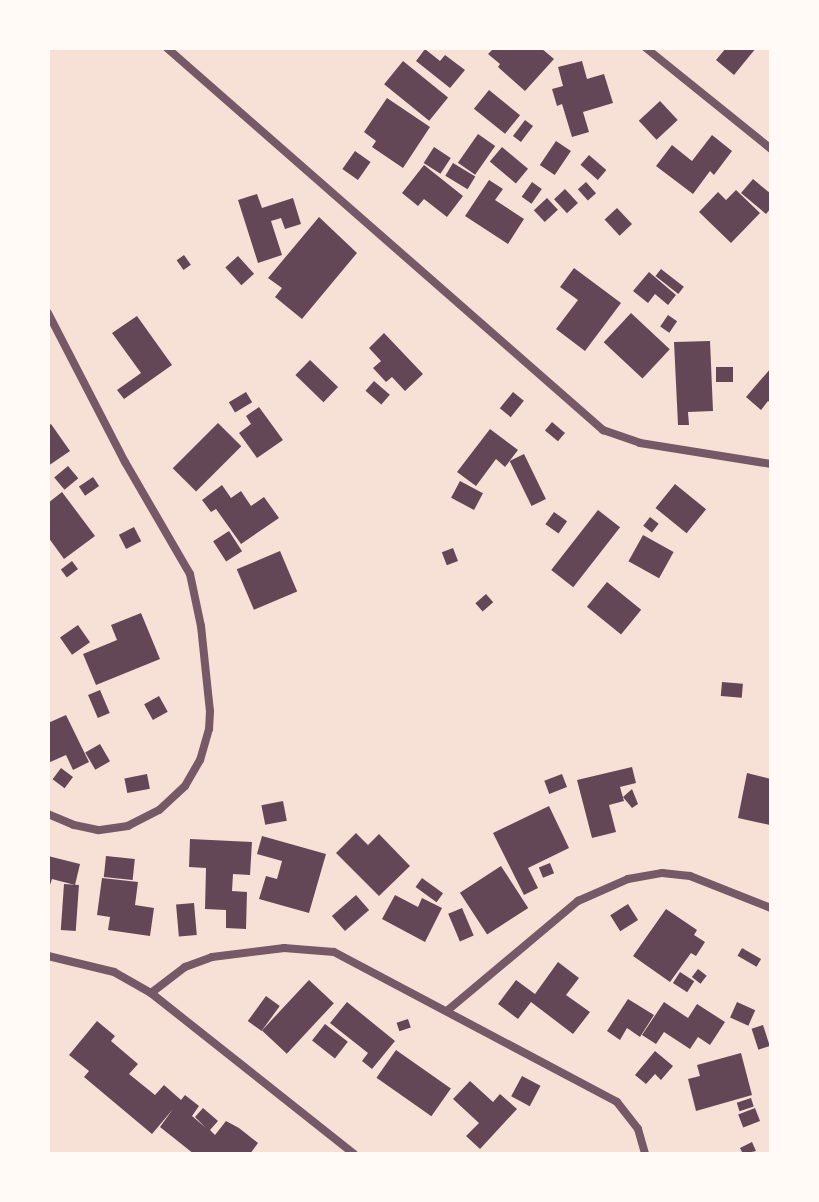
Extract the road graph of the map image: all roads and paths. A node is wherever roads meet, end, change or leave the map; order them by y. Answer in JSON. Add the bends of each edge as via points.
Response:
{"nodes":[{"id":1,"x":167,"y":48,"type":"edge"},
{"id":2,"x":646,"y":48,"type":"edge"},
{"id":3,"x":771,"y":149,"type":"edge"},
{"id":4,"x":48,"y":313,"type":"edge"},
{"id":5,"x":771,"y":464,"type":"edge"},
{"id":6,"x":48,"y":814,"type":"edge"},
{"id":7,"x":771,"y":908,"type":"edge"},
{"id":8,"x":48,"y":956,"type":"edge"},
{"id":9,"x":151,"y":993,"type":"junction"},
{"id":10,"x":448,"y":1010,"type":"junction"},
{"id":11,"x":354,"y":1154,"type":"edge"},
{"id":12,"x":645,"y":1154,"type":"edge"}],
"edges":[{"from":1,"to":5,"type":"street","via":[[603,430],[640,443]]},
{"from":2,"to":3,"type":"street"},
{"from":4,"to":6,"type":"street","via":[[193,585],[209,729],[192,777],[159,810],[128,826],[98,830]]},
{"from":7,"to":10,"type":"street","via":[[690,876],[662,873],[628,879],[578,901]]},
{"from":8,"to":9,"type":"street","via":[[114,972]]},
{"from":9,"to":10,"type":"street","via":[[200,960],[302,948],[346,956]]},
{"from":9,"to":11,"type":"street"},
{"from":10,"to":12,"type":"street","via":[[617,1102],[638,1129]]}]}
